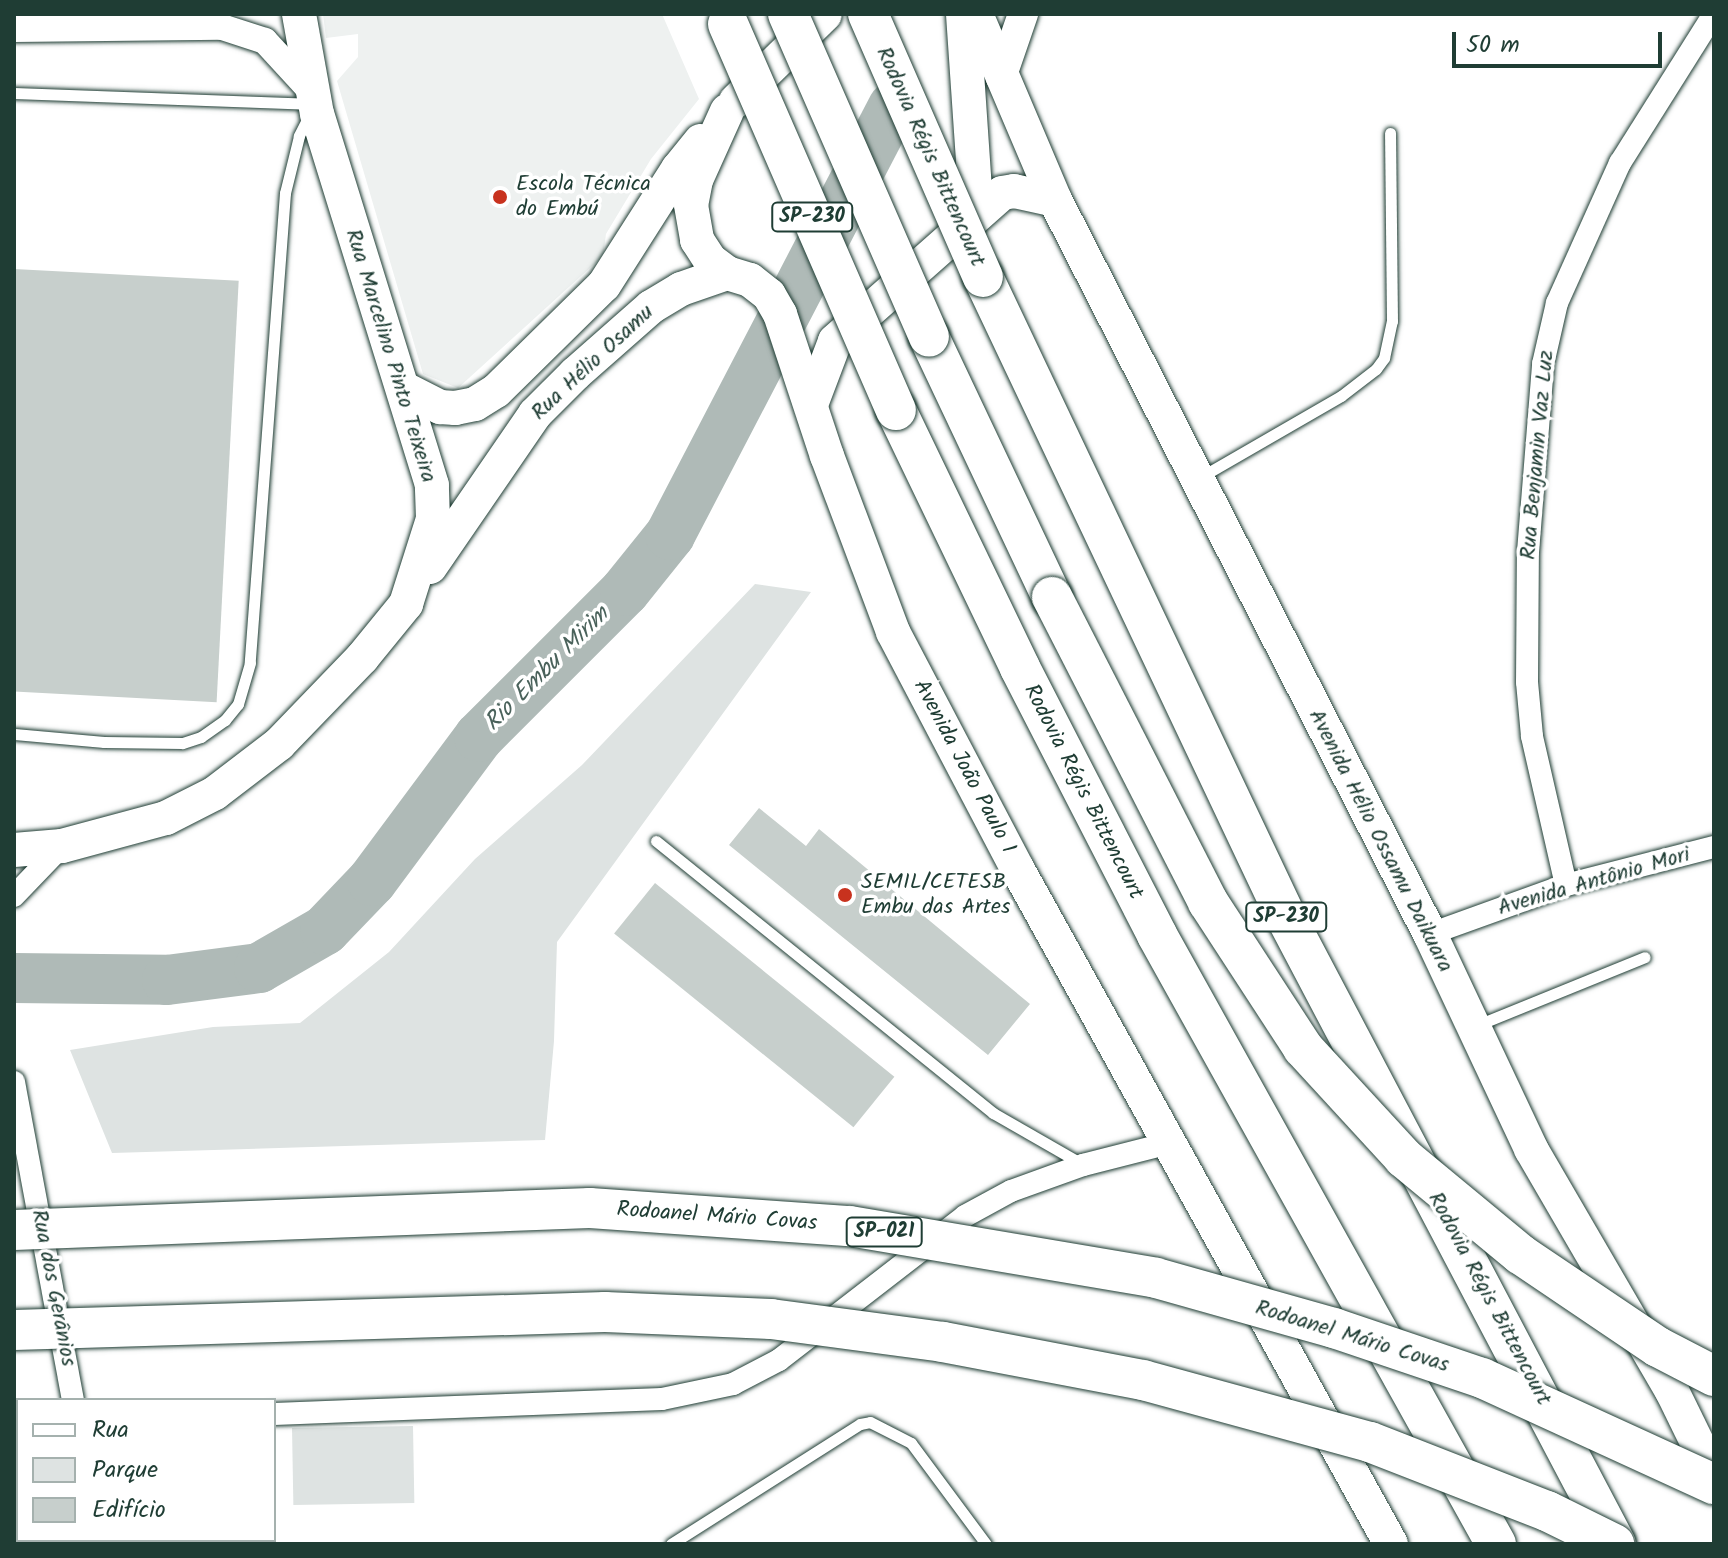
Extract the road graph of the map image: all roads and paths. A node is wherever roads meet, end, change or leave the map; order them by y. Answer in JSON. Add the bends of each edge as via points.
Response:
{"nodes":[{"id":1,"x":273,"y":14,"type":"edge"},
{"id":2,"x":299,"y":14,"type":"edge"},
{"id":3,"x":788,"y":14,"type":"edge"},
{"id":4,"x":825,"y":14,"type":"edge"},
{"id":5,"x":868,"y":14,"type":"edge"},
{"id":6,"x":963,"y":14,"type":"edge"},
{"id":7,"x":976,"y":14,"type":"edge"},
{"id":8,"x":1023,"y":14,"type":"edge"},
{"id":9,"x":1714,"y":14,"type":"edge"},
{"id":10,"x":726,"y":19,"type":"edge"},
{"id":11,"x":14,"y":29,"type":"edge"},
{"id":12,"x":305,"y":50,"type":"junction"},
{"id":13,"x":1001,"y":78,"type":"junction"},
{"id":14,"x":14,"y":93,"type":"edge"},
{"id":15,"x":313,"y":98,"type":"junction"},
{"id":16,"x":727,"y":111,"type":"junction"},
{"id":17,"x":1390,"y":133,"type":"dead end"},
{"id":18,"x":975,"y":189,"type":"junction"},
{"id":19,"x":1055,"y":200,"type":"junction"},
{"id":20,"x":967,"y":227,"type":"junction"},
{"id":21,"x":727,"y":273,"type":"junction"},
{"id":22,"x":788,"y":341,"type":"junction"},
{"id":23,"x":835,"y":341,"type":"junction"},
{"id":24,"x":403,"y":388,"type":"junction"},
{"id":25,"x":812,"y":402,"type":"junction"},
{"id":26,"x":1195,"y":480,"type":"junction"},
{"id":27,"x":406,"y":604,"type":"junction"},
{"id":28,"x":14,"y":734,"type":"edge"},
{"id":29,"x":656,"y":841,"type":"dead end"},
{"id":30,"x":62,"y":846,"type":"junction"},
{"id":31,"x":1714,"y":847,"type":"edge"},
{"id":32,"x":14,"y":850,"type":"edge"},
{"id":33,"x":1566,"y":885,"type":"junction"},
{"id":34,"x":14,"y":896,"type":"edge"},
{"id":35,"x":1430,"y":934,"type":"junction"},
{"id":36,"x":1645,"y":957,"type":"dead end"},
{"id":37,"x":1473,"y":1027,"type":"junction"},
{"id":38,"x":14,"y":1082,"type":"edge"},
{"id":39,"x":1169,"y":1143,"type":"junction"},
{"id":40,"x":1083,"y":1165,"type":"junction"},
{"id":41,"x":14,"y":1230,"type":"edge"},
{"id":42,"x":14,"y":1330,"type":"edge"},
{"id":43,"x":1714,"y":1376,"type":"edge"},
{"id":44,"x":73,"y":1398,"type":"edge"},
{"id":45,"x":276,"y":1414,"type":"edge"},
{"id":46,"x":1714,"y":1477,"type":"edge"},
{"id":47,"x":1714,"y":1484,"type":"edge"},
{"id":48,"x":671,"y":1544,"type":"edge"},
{"id":49,"x":986,"y":1544,"type":"edge"},
{"id":50,"x":1391,"y":1544,"type":"edge"},
{"id":51,"x":1496,"y":1544,"type":"edge"},
{"id":52,"x":1615,"y":1544,"type":"edge"}],
"edges":[{"from":1,"to":12,"type":"main road"},
{"from":2,"to":12,"type":"main road","name":"Rua Marcelino Pinto Teixeira"},
{"from":3,"to":43,"type":"highway","bridge":true,"via":[[929,337],[1052,597],[1208,902],[1303,1048],[1404,1158],[1520,1254],[1658,1347]]},
{"from":4,"to":16,"type":"main road","name":"Rua Hélio Osamu"},
{"from":5,"to":52,"type":"highway","name":"Rodovia Régis Bittencourt","number":"SP-230","bridge":true,"via":[[983,277],[1287,919]]},
{"from":6,"to":18,"type":"main road"},
{"from":7,"to":13,"type":"main road","name":"Avenida Hélio Ossamu Daikuara"},
{"from":8,"to":13,"type":"main road"},
{"from":9,"to":33,"type":"street","name":"Rua Benjamin Vaz Luz","via":[[1620,163],[1557,303],[1543,364],[1528,552],[1527,682],[1532,736]]},
{"from":10,"to":51,"type":"highway","name":"Rodovia Régis Bittencourt","number":"SP-230","bridge":true,"via":[[896,410],[1020,668],[1157,935]]},
{"from":11,"to":15,"type":"street","via":[[222,27],[265,41]]},
{"from":12,"to":15,"type":"main road","name":"Rua Marcelino Pinto Teixeira"},
{"from":13,"to":18,"type":"main road"},
{"from":13,"to":19,"type":"main road","name":"Avenida Hélio Ossamu Daikuara"},
{"from":14,"to":15,"type":"lane"},
{"from":15,"to":24,"type":"main road","name":"Rua Marcelino Pinto Teixeira"},
{"from":15,"to":28,"type":"lane","via":[[285,193],[247,685],[225,720],[182,743]]},
{"from":16,"to":21,"type":"main road","name":"Avenida João Paulo I","via":[[696,180],[691,205],[697,240]]},
{"from":16,"to":24,"type":"main road","name":"Rua Hélio Osamu","via":[[678,169],[604,285],[496,391],[455,408],[440,407]]},
{"from":17,"to":26,"type":"lane","via":[[1392,321],[1384,358],[1341,396]]},
{"from":18,"to":20,"type":"main road"},
{"from":19,"to":20,"type":"main road","via":[[1007,190]]},
{"from":19,"to":26,"type":"main road","name":"Avenida Hélio Ossamu Daikuara"},
{"from":20,"to":23,"type":"main road"},
{"from":21,"to":22,"type":"main road","name":"Avenida João Paulo I","via":[[750,280],[769,295]]},
{"from":21,"to":27,"type":"main road","name":"Rua Hélio Osamu","via":[[681,289],[651,307],[535,414]]},
{"from":22,"to":23,"type":"main road"},
{"from":22,"to":25,"type":"main road","name":"Avenida João Paulo I"},
{"from":23,"to":25,"type":"main road"},
{"from":24,"to":27,"type":"main road","name":"Rua Marcelino Pinto Teixeira","via":[[432,485],[433,519]]},
{"from":25,"to":39,"type":"main road","name":"Avenida João Paulo I","via":[[893,632]]},
{"from":26,"to":35,"type":"main road","name":"Avenida Hélio Ossamu Daikuara"},
{"from":27,"to":30,"type":"main road","name":"Rua Marcelino Pinto Teixeira","via":[[279,744],[215,793],[166,818]]},
{"from":29,"to":40,"type":"lane","via":[[993,1113]]},
{"from":30,"to":32,"type":"main road","name":"Rua Marcelino Pinto Teixeira"},
{"from":30,"to":34,"type":"street"},
{"from":31,"to":33,"type":"street","name":"Avenida Antônio Mori"},
{"from":33,"to":35,"type":"street","name":"Avenida Antônio Mori"},
{"from":35,"to":37,"type":"main road","name":"Avenida Hélio Ossamu Daikuara"},
{"from":36,"to":37,"type":"lane"},
{"from":37,"to":46,"type":"main road","name":"Avenida Hélio Ossamu Daikuara","via":[[1531,1149],[1672,1391]]},
{"from":38,"to":44,"type":"street","name":"Rua dos Gerânios"},
{"from":39,"to":40,"type":"street"},
{"from":39,"to":50,"type":"main road","name":"Avenida João Paulo I"},
{"from":40,"to":45,"type":"street","via":[[1011,1191],[965,1216],[779,1360],[733,1384],[662,1399]]},
{"from":41,"to":47,"type":"highway","name":"Rodoanel Mário Covas","number":"SP-021","bridge":true,"via":[[590,1208],[850,1226],[1156,1278],[1334,1328],[1482,1378]]},
{"from":42,"to":52,"type":"highway","bridge":true,"via":[[605,1312],[771,1319],[943,1342],[1143,1380],[1370,1442],[1547,1511]]},
{"from":48,"to":49,"type":"lane","via":[[870,1422],[911,1443]]}]}
